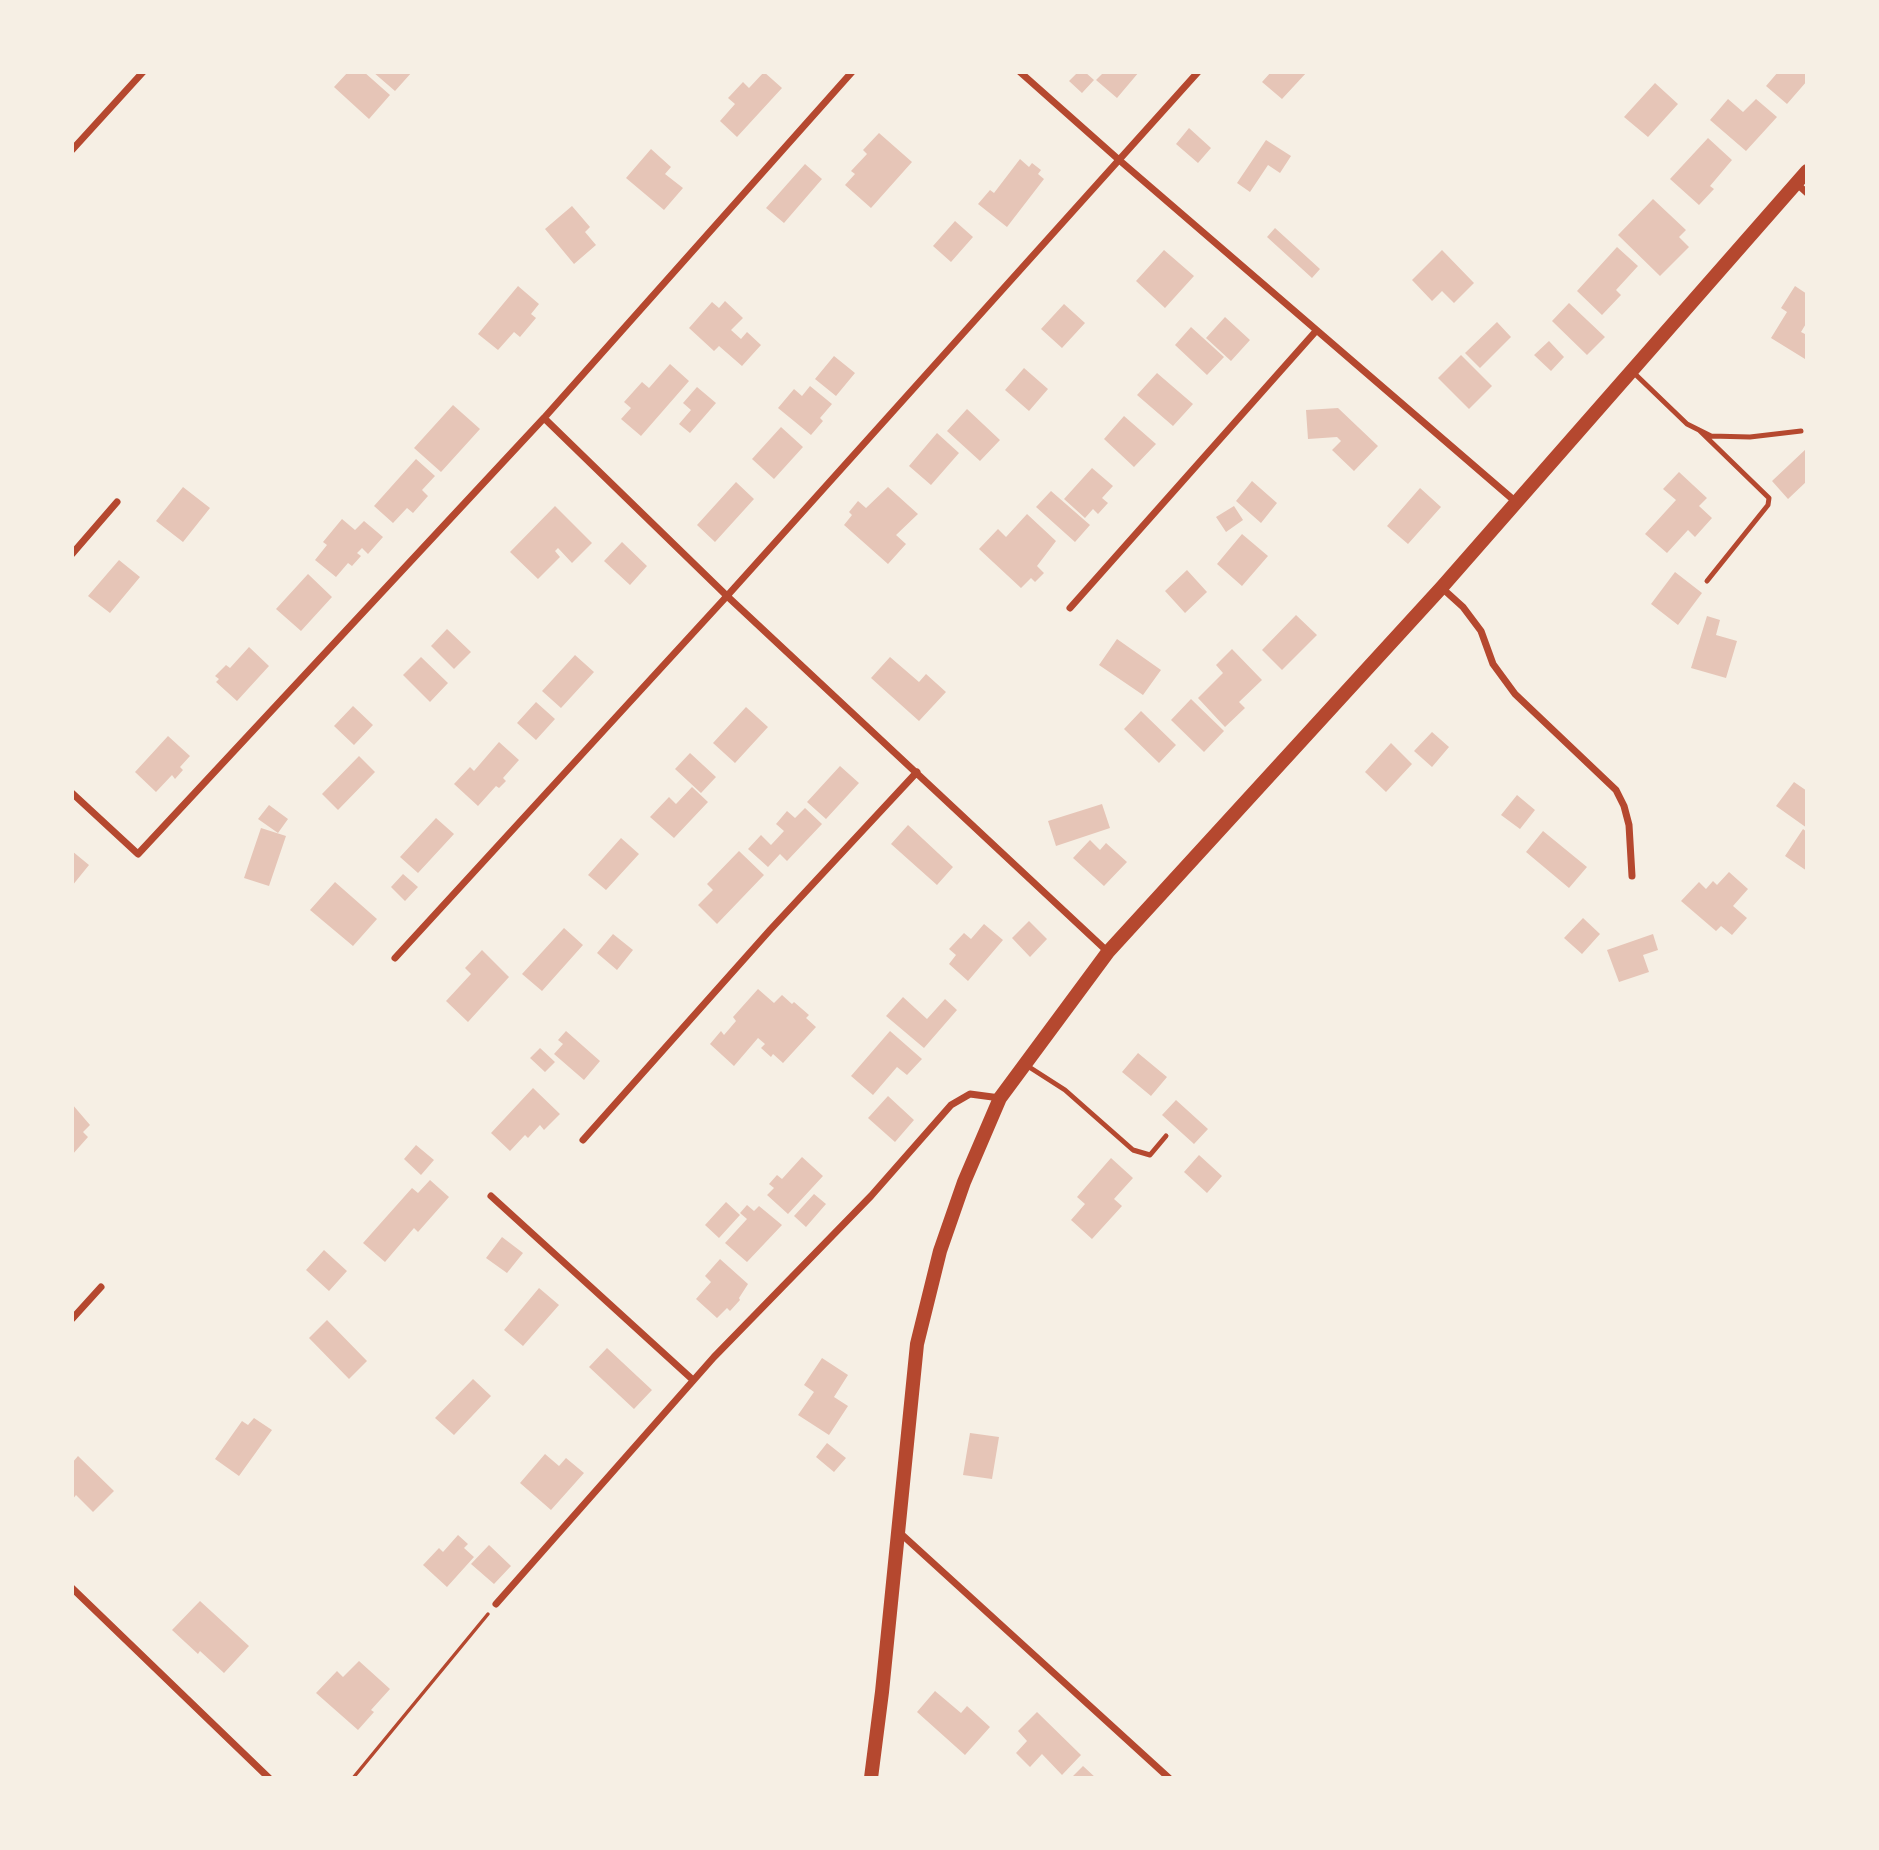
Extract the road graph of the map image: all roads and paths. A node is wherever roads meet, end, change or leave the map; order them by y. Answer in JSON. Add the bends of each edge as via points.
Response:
{"nodes":[{"id":1,"x":143,"y":72,"type":"edge"},
{"id":2,"x":852,"y":72,"type":"edge"},
{"id":3,"x":1020,"y":72,"type":"edge"},
{"id":4,"x":1198,"y":72,"type":"edge"},
{"id":5,"x":72,"y":150,"type":"edge"},
{"id":6,"x":1118,"y":159,"type":"junction"},
{"id":7,"x":1807,"y":171,"type":"edge"},
{"id":8,"x":1802,"y":188,"type":"edge"},
{"id":9,"x":1316,"y":331,"type":"junction"},
{"id":10,"x":1631,"y":371,"type":"junction"},
{"id":11,"x":544,"y":418,"type":"junction"},
{"id":12,"x":1699,"y":430,"type":"junction"},
{"id":13,"x":1801,"y":431,"type":"dead end"},
{"id":14,"x":117,"y":502,"type":"dead end"},
{"id":15,"x":1516,"y":502,"type":"junction"},
{"id":16,"x":72,"y":554,"type":"edge"},
{"id":17,"x":1707,"y":581,"type":"dead end"},
{"id":18,"x":1441,"y":587,"type":"junction"},
{"id":19,"x":727,"y":596,"type":"junction"},
{"id":20,"x":1070,"y":608,"type":"dead end"},
{"id":21,"x":917,"y":772,"type":"junction"},
{"id":22,"x":72,"y":793,"type":"edge"},
{"id":23,"x":1632,"y":876,"type":"dead end"},
{"id":24,"x":1108,"y":951,"type":"junction"},
{"id":25,"x":396,"y":958,"type":"dead end"},
{"id":26,"x":1024,"y":1064,"type":"junction"},
{"id":27,"x":1000,"y":1098,"type":"junction"},
{"id":28,"x":1166,"y":1136,"type":"dead end"},
{"id":29,"x":583,"y":1140,"type":"dead end"},
{"id":30,"x":491,"y":1196,"type":"dead end"},
{"id":31,"x":101,"y":1287,"type":"dead end"},
{"id":32,"x":72,"y":1319,"type":"edge"},
{"id":33,"x":693,"y":1380,"type":"junction"},
{"id":34,"x":899,"y":1531,"type":"junction"},
{"id":35,"x":72,"y":1588,"type":"edge"},
{"id":36,"x":496,"y":1604,"type":"joint"},
{"id":37,"x":269,"y":1778,"type":"edge"},
{"id":38,"x":353,"y":1778,"type":"edge"},
{"id":39,"x":871,"y":1778,"type":"edge"},
{"id":40,"x":1169,"y":1778,"type":"edge"}],
"edges":[{"from":1,"to":5,"type":"street"},
{"from":2,"to":11,"type":"street"},
{"from":3,"to":6,"type":"street"},
{"from":4,"to":6,"type":"street"},
{"from":6,"to":9,"type":"street"},
{"from":6,"to":19,"type":"street"},
{"from":7,"to":8,"type":"main road"},
{"from":8,"to":10,"type":"main road"},
{"from":9,"to":15,"type":"street"},
{"from":9,"to":20,"type":"street"},
{"from":10,"to":12,"type":"lane"},
{"from":10,"to":15,"type":"main road"},
{"from":11,"to":19,"type":"street"},
{"from":11,"to":22,"type":"street","via":[[138,854]]},
{"from":12,"to":13,"type":"lane","via":[[1711,436],[1750,437]]},
{"from":12,"to":17,"type":"lane","via":[[1769,498]]},
{"from":14,"to":16,"type":"street"},
{"from":15,"to":18,"type":"main road"},
{"from":18,"to":23,"type":"street","via":[[1481,631],[1493,664],[1515,694],[1616,790],[1629,825]]},
{"from":18,"to":24,"type":"main road"},
{"from":19,"to":21,"type":"street"},
{"from":19,"to":25,"type":"street"},
{"from":21,"to":24,"type":"street"},
{"from":21,"to":29,"type":"street"},
{"from":24,"to":26,"type":"main road"},
{"from":26,"to":27,"type":"main road"},
{"from":26,"to":28,"type":"lane","via":[[1065,1090],[1133,1150],[1150,1155]]},
{"from":27,"to":33,"type":"street","via":[[970,1094],[951,1105],[871,1196]]},
{"from":27,"to":34,"type":"main road","via":[[940,1251],[917,1344]]},
{"from":30,"to":33,"type":"street"},
{"from":31,"to":32,"type":"street"},
{"from":33,"to":36,"type":"street"},
{"from":34,"to":39,"type":"main road"},
{"from":34,"to":40,"type":"street"},
{"from":35,"to":37,"type":"street"},
{"from":36,"to":38,"type":"path"}]}
